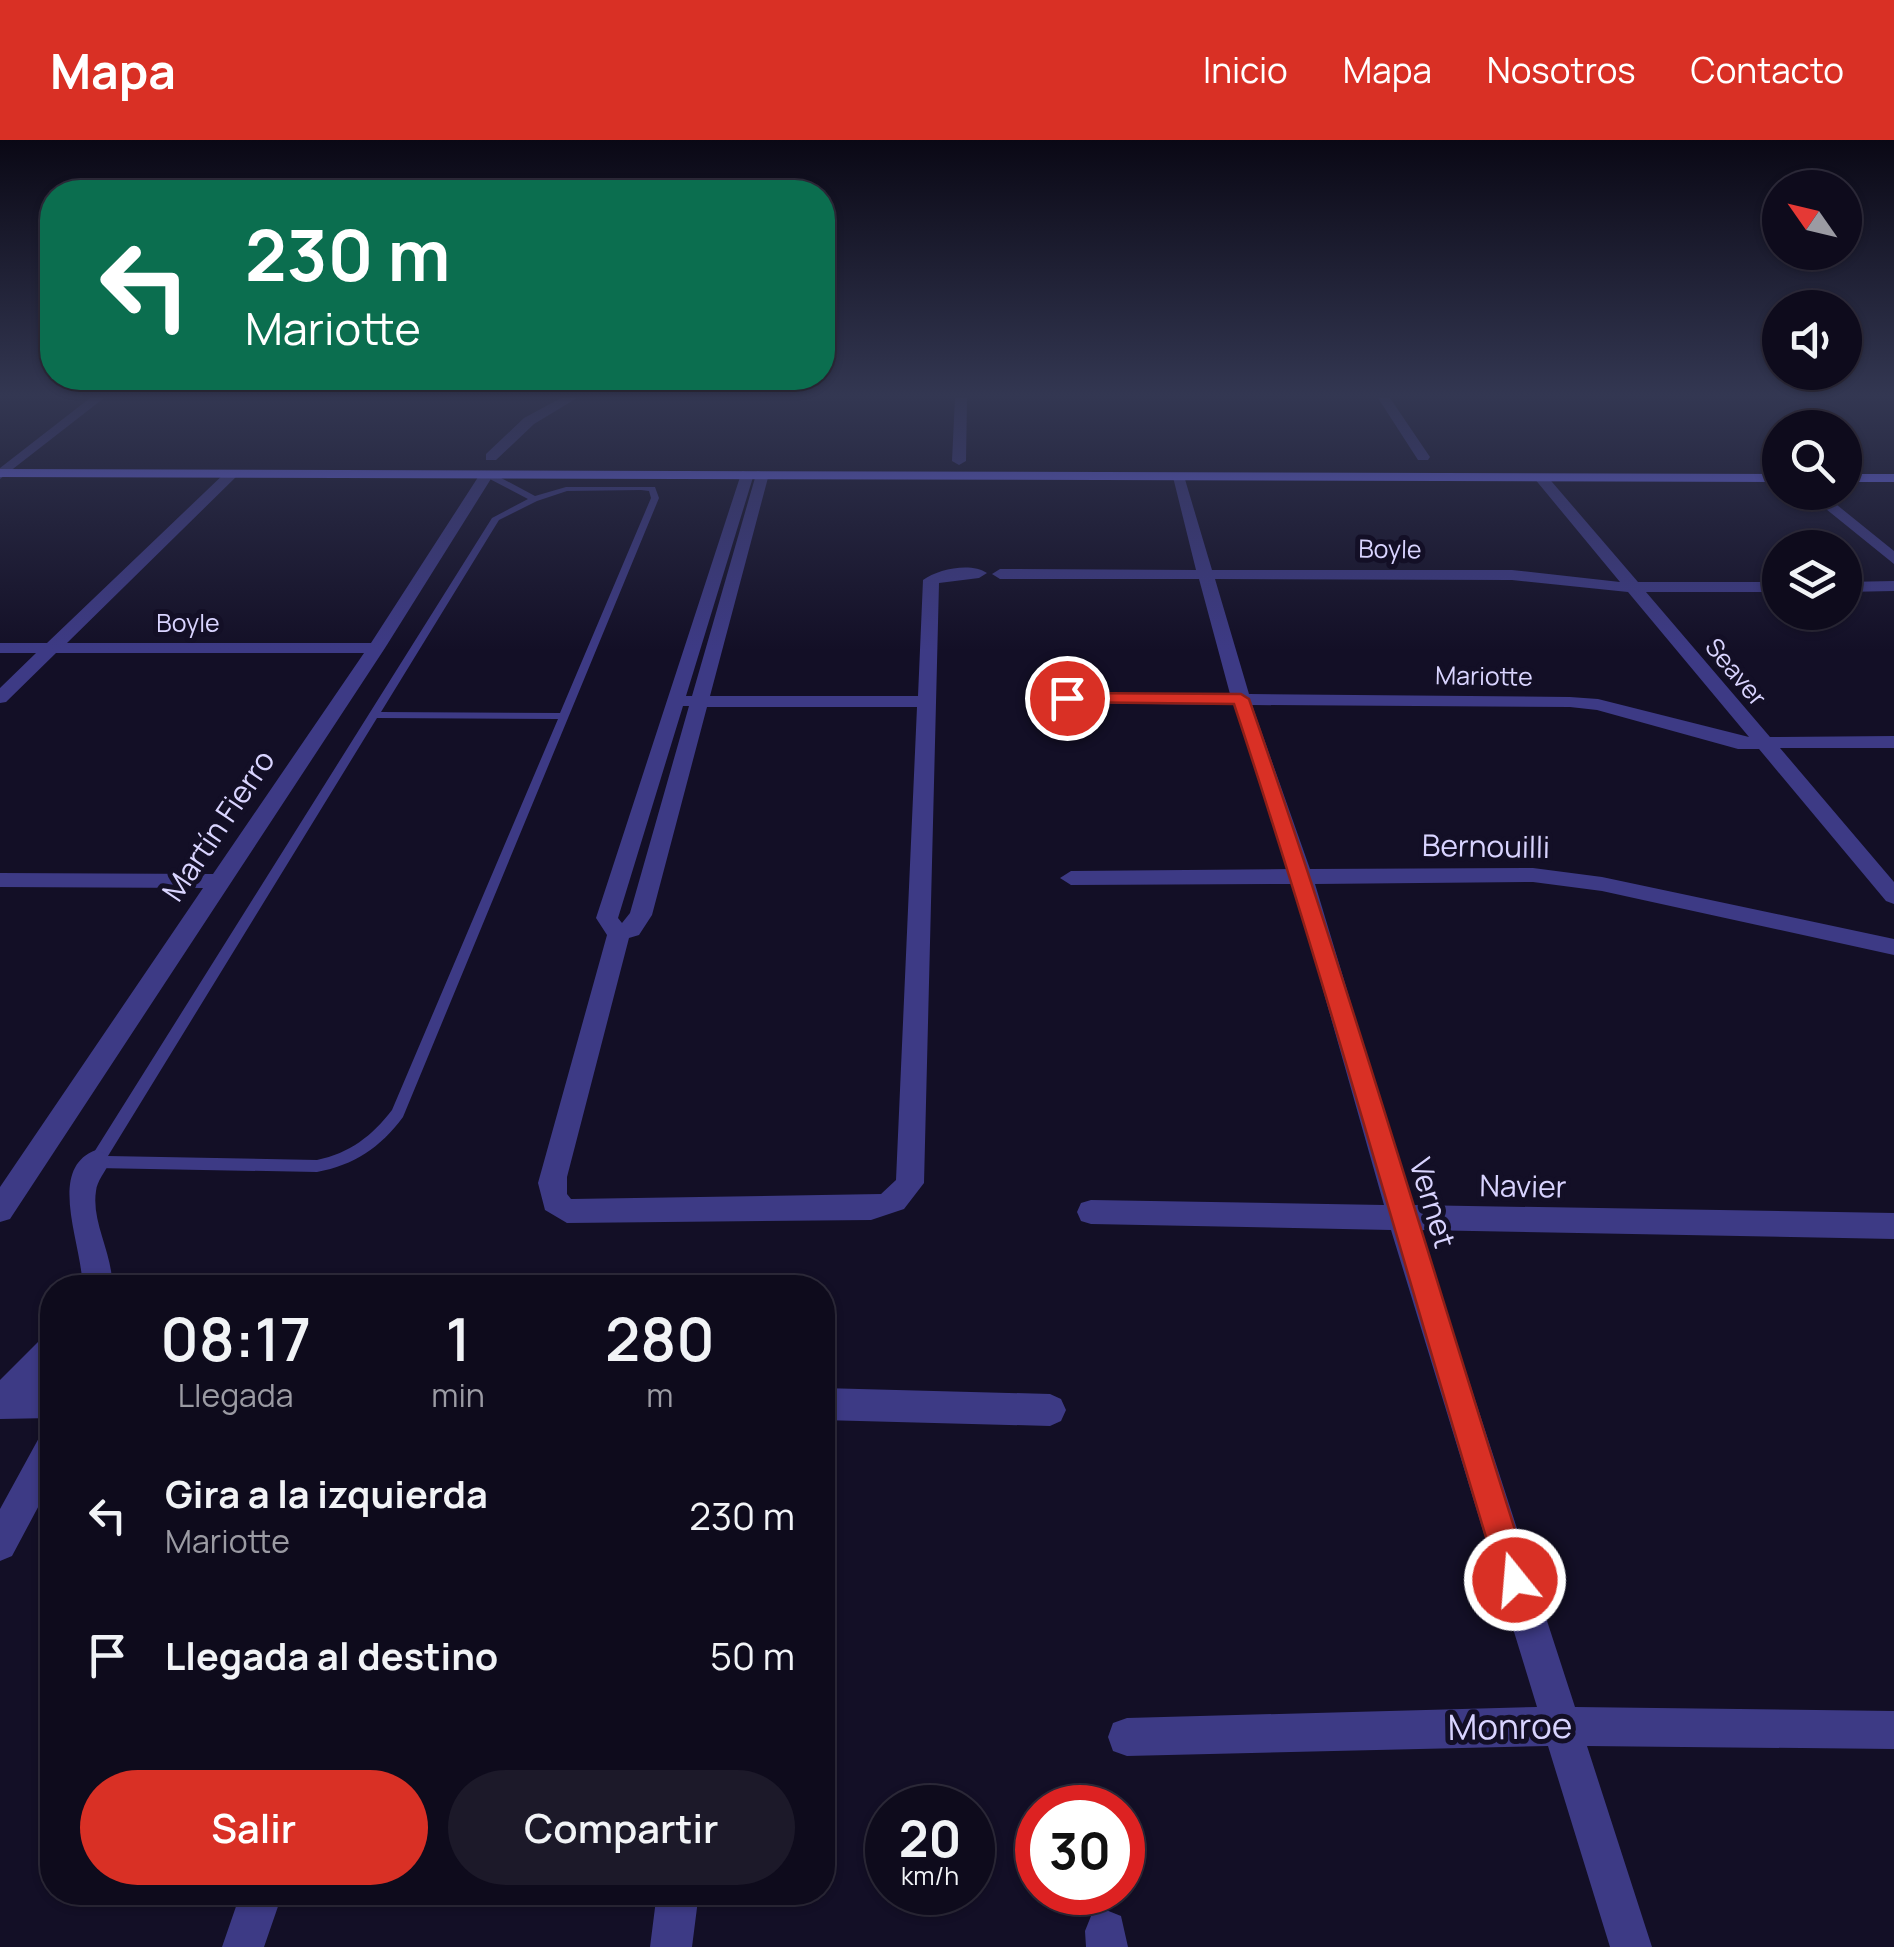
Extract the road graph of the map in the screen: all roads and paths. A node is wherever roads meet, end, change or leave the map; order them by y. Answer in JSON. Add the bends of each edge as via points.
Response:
{"nodes":[{"id":1,"x":223,"y":482,"type":"edge"},
{"id":2,"x":479,"y":482,"type":"edge"},
{"id":3,"x":512,"y":482,"type":"edge"},
{"id":4,"x":753,"y":482,"type":"edge"},
{"id":5,"x":1179,"y":482,"type":"edge"},
{"id":6,"x":1544,"y":482,"type":"edge"},
{"id":7,"x":534,"y":498,"type":"junction"},
{"id":8,"x":1834,"y":510,"type":"edge"},
{"id":9,"x":1894,"y":559,"type":"edge"},
{"id":10,"x":1204,"y":572,"type":"junction"},
{"id":11,"x":1894,"y":586,"type":"edge"},
{"id":12,"x":1633,"y":587,"type":"junction"},
{"id":13,"x":1762,"y":587,"type":"edge"},
{"id":14,"x":1862,"y":587,"type":"edge"},
{"id":15,"x":721,"y":589,"type":"junction"},
{"id":16,"x":0,"y":648,"type":"edge"},
{"id":17,"x":50,"y":648,"type":"junction"},
{"id":18,"x":376,"y":648,"type":"junction"},
{"id":19,"x":0,"y":698,"type":"edge"},
{"id":20,"x":1067,"y":698,"type":"dead end"},
{"id":21,"x":1241,"y":699,"type":"junction"},
{"id":22,"x":676,"y":701,"type":"junction"},
{"id":23,"x":700,"y":701,"type":"junction"},
{"id":24,"x":926,"y":702,"type":"junction"},
{"id":25,"x":373,"y":715,"type":"junction"},
{"id":26,"x":565,"y":716,"type":"junction"},
{"id":27,"x":1894,"y":742,"type":"edge"},
{"id":28,"x":1763,"y":744,"type":"junction"},
{"id":29,"x":1302,"y":877,"type":"junction"},
{"id":30,"x":1071,"y":878,"type":"dead end"},
{"id":31,"x":0,"y":880,"type":"edge"},
{"id":32,"x":218,"y":881,"type":"junction"},
{"id":33,"x":1894,"y":896,"type":"edge"},
{"id":34,"x":619,"y":932,"type":"junction"},
{"id":35,"x":1894,"y":947,"type":"edge"},
{"id":36,"x":96,"y":1162,"type":"junction"},
{"id":37,"x":0,"y":1210,"type":"edge"},
{"id":38,"x":1090,"y":1212,"type":"dead end"},
{"id":39,"x":1402,"y":1218,"type":"junction"},
{"id":40,"x":1894,"y":1226,"type":"edge"},
{"id":41,"x":97,"y":1275,"type":"edge"},
{"id":42,"x":40,"y":1362,"type":"edge"},
{"id":43,"x":0,"y":1402,"type":"edge"},
{"id":44,"x":40,"y":1402,"type":"edge"},
{"id":45,"x":835,"y":1404,"type":"edge"},
{"id":46,"x":1050,"y":1410,"type":"dead end"},
{"id":47,"x":40,"y":1470,"type":"edge"},
{"id":48,"x":0,"y":1544,"type":"edge"},
{"id":49,"x":1560,"y":1726,"type":"junction"},
{"id":50,"x":1894,"y":1730,"type":"edge"},
{"id":51,"x":1127,"y":1736,"type":"dead end"},
{"id":52,"x":258,"y":1905,"type":"edge"},
{"id":53,"x":676,"y":1905,"type":"edge"},
{"id":54,"x":243,"y":1947,"type":"edge"},
{"id":55,"x":671,"y":1947,"type":"edge"},
{"id":56,"x":1631,"y":1947,"type":"edge"}],
"edges":[{"from":1,"to":17,"type":"street"},
{"from":2,"to":18,"type":"street","name":"Martín Fierro"},
{"from":3,"to":7,"type":"lane"},
{"from":4,"to":15,"type":"street"},
{"from":5,"to":10,"type":"street","name":"Vernet"},
{"from":6,"to":12,"type":"street","name":"Seaver"},
{"from":7,"to":25,"type":"lane","via":[[496,518]]},
{"from":7,"to":26,"type":"lane","via":[[566,489],[641,488],[656,494]]},
{"from":8,"to":9,"type":"street"},
{"from":10,"to":12,"type":"street","name":"Boyle","via":[[1512,575]]},
{"from":10,"to":21,"type":"street","name":"Vernet"},
{"from":10,"to":24,"type":"street","name":"Boyle","via":[[947,574],[931,580]]},
{"from":11,"to":14,"type":"street"},
{"from":12,"to":13,"type":"street","name":"Boyle"},
{"from":12,"to":28,"type":"street","name":"Seaver"},
{"from":15,"to":22,"type":"street"},
{"from":15,"to":23,"type":"street"},
{"from":16,"to":17,"type":"street","name":"Boyle"},
{"from":17,"to":18,"type":"street","name":"Boyle"},
{"from":17,"to":19,"type":"street"},
{"from":18,"to":32,"type":"street","name":"Martín Fierro"},
{"from":20,"to":21,"type":"street","name":"Mariotte"},
{"from":21,"to":28,"type":"street","name":"Mariotte","via":[[1598,704],[1721,740]]},
{"from":21,"to":29,"type":"street","name":"Vernet"},
{"from":22,"to":23,"type":"street"},
{"from":22,"to":34,"type":"street","via":[[607,918]]},
{"from":23,"to":24,"type":"street"},
{"from":23,"to":34,"type":"street","via":[[641,915]]},
{"from":24,"to":34,"type":"street","via":[[910,1183],[890,1206],[568,1211],[555,1204],[553,1177]]},
{"from":25,"to":26,"type":"lane"},
{"from":25,"to":36,"type":"lane"},
{"from":26,"to":36,"type":"lane","via":[[398,1113],[381,1138],[317,1166]]},
{"from":27,"to":28,"type":"street","name":"Mariotte"},
{"from":28,"to":33,"type":"street","name":"Seaver"},
{"from":29,"to":30,"type":"street","name":"Bernouilli"},
{"from":29,"to":35,"type":"street","name":"Bernouilli","via":[[1562,877]]},
{"from":29,"to":39,"type":"street","name":"Vernet"},
{"from":31,"to":32,"type":"street"},
{"from":32,"to":37,"type":"street","name":"Martín Fierro"},
{"from":36,"to":41,"type":"street","via":[[82,1189],[82,1210]]},
{"from":38,"to":39,"type":"street","name":"Navier"},
{"from":39,"to":40,"type":"street","name":"Navier"},
{"from":39,"to":49,"type":"street","name":"Vernet"},
{"from":42,"to":43,"type":"street"},
{"from":43,"to":44,"type":"street"},
{"from":45,"to":46,"type":"street"},
{"from":47,"to":48,"type":"street"},
{"from":49,"to":50,"type":"street","name":"Monroe"},
{"from":49,"to":51,"type":"street","name":"Monroe"},
{"from":49,"to":56,"type":"street","name":"Vernet"},
{"from":52,"to":54,"type":"street"},
{"from":53,"to":55,"type":"street"}]}
